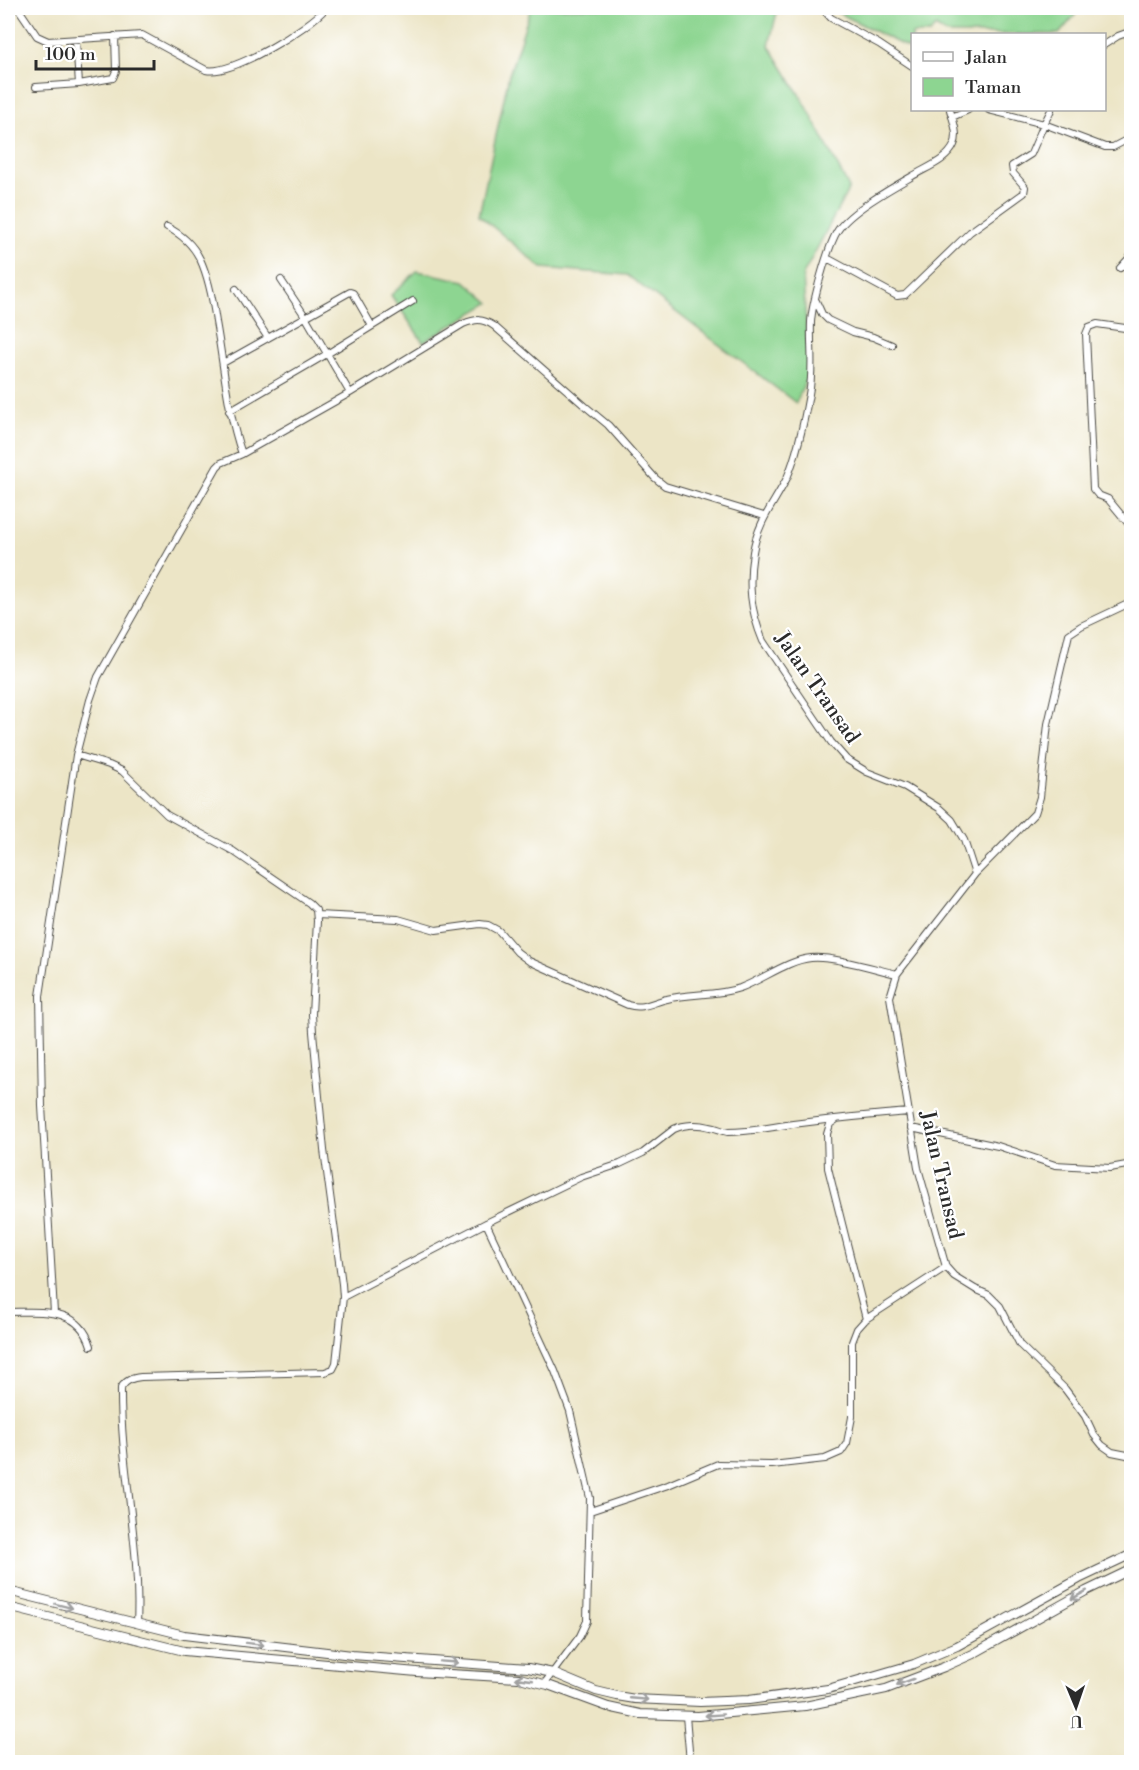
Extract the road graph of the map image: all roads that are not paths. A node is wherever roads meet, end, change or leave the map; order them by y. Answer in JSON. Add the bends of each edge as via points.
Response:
{"nodes":[{"id":1,"x":18,"y":8,"type":"edge"},
{"id":2,"x":326,"y":8,"type":"edge"},
{"id":3,"x":822,"y":8,"type":"edge"},
{"id":4,"x":1131,"y":31,"type":"edge"},
{"id":5,"x":115,"y":36,"type":"junction"},
{"id":6,"x":76,"y":40,"type":"junction"},
{"id":7,"x":1106,"y":44,"type":"edge"},
{"id":8,"x":911,"y":65,"type":"edge"},
{"id":9,"x":79,"y":84,"type":"junction"},
{"id":10,"x":36,"y":87,"type":"dead end"},
{"id":11,"x":950,"y":111,"type":"edge"},
{"id":12,"x":966,"y":111,"type":"edge"},
{"id":13,"x":993,"y":111,"type":"edge"},
{"id":14,"x":1050,"y":111,"type":"edge"},
{"id":15,"x":952,"y":117,"type":"junction"},
{"id":16,"x":1044,"y":124,"type":"junction"},
{"id":17,"x":1131,"y":137,"type":"edge"},
{"id":18,"x":167,"y":227,"type":"dead end"},
{"id":19,"x":1131,"y":255,"type":"edge"},
{"id":20,"x":827,"y":258,"type":"junction"},
{"id":21,"x":1120,"y":267,"type":"dead end"},
{"id":22,"x":281,"y":280,"type":"dead end"},
{"id":23,"x":236,"y":289,"type":"dead end"},
{"id":24,"x":816,"y":300,"type":"junction"},
{"id":25,"x":413,"y":301,"type":"dead end"},
{"id":26,"x":305,"y":316,"type":"junction"},
{"id":27,"x":372,"y":326,"type":"junction"},
{"id":28,"x":1131,"y":329,"type":"edge"},
{"id":29,"x":268,"y":338,"type":"junction"},
{"id":30,"x":892,"y":345,"type":"dead end"},
{"id":31,"x":327,"y":354,"type":"junction"},
{"id":32,"x":223,"y":363,"type":"junction"},
{"id":33,"x":350,"y":393,"type":"junction"},
{"id":34,"x":229,"y":411,"type":"junction"},
{"id":35,"x":242,"y":454,"type":"junction"},
{"id":36,"x":764,"y":516,"type":"junction"},
{"id":37,"x":1131,"y":528,"type":"edge"},
{"id":38,"x":1131,"y":602,"type":"edge"},
{"id":39,"x":76,"y":755,"type":"junction"},
{"id":40,"x":975,"y":874,"type":"junction"},
{"id":41,"x":317,"y":915,"type":"junction"},
{"id":42,"x":897,"y":974,"type":"junction"},
{"id":43,"x":909,"y":1112,"type":"junction"},
{"id":44,"x":837,"y":1118,"type":"junction"},
{"id":45,"x":911,"y":1128,"type":"junction"},
{"id":46,"x":1131,"y":1164,"type":"edge"},
{"id":47,"x":486,"y":1223,"type":"junction"},
{"id":48,"x":946,"y":1266,"type":"junction"},
{"id":49,"x":343,"y":1297,"type":"junction"},
{"id":50,"x":8,"y":1312,"type":"edge"},
{"id":51,"x":54,"y":1312,"type":"junction"},
{"id":52,"x":866,"y":1319,"type":"junction"},
{"id":53,"x":90,"y":1346,"type":"dead end"},
{"id":54,"x":1131,"y":1458,"type":"edge"},
{"id":55,"x":590,"y":1511,"type":"junction"},
{"id":56,"x":1131,"y":1554,"type":"edge"},
{"id":57,"x":1131,"y":1569,"type":"edge"},
{"id":58,"x":8,"y":1591,"type":"edge"},
{"id":59,"x":8,"y":1607,"type":"edge"},
{"id":60,"x":137,"y":1624,"type":"junction"},
{"id":61,"x":553,"y":1673,"type":"junction"},
{"id":62,"x":544,"y":1684,"type":"junction"},
{"id":63,"x":686,"y":1716,"type":"junction"},
{"id":64,"x":690,"y":1762,"type":"edge"}],
"edges":[{"from":1,"to":6,"type":"street","via":[[37,36],[48,41]]},
{"from":2,"to":5,"type":"street","via":[[303,28],[260,53],[212,72],[147,36]]},
{"from":3,"to":8,"type":"street","via":[[831,18]]},
{"from":4,"to":7,"type":"street"},
{"from":5,"to":6,"type":"street"},
{"from":5,"to":9,"type":"street","via":[[113,78]]},
{"from":6,"to":9,"type":"street"},
{"from":9,"to":10,"type":"street"},
{"from":11,"to":15,"type":"street","name":"Jalan Transad"},
{"from":12,"to":15,"type":"street"},
{"from":13,"to":16,"type":"street"},
{"from":14,"to":16,"type":"street"},
{"from":15,"to":20,"type":"street","name":"Jalan Transad","via":[[956,137],[947,154],[846,221],[837,231]]},
{"from":16,"to":17,"type":"street","via":[[1105,147]]},
{"from":16,"to":20,"type":"street","via":[[1031,154],[1012,166],[1024,193],[970,232],[905,295],[897,296]]},
{"from":18,"to":32,"type":"street","via":[[183,237],[200,259],[212,296]]},
{"from":19,"to":21,"type":"street"},
{"from":20,"to":24,"type":"street","name":"Jalan Transad"},
{"from":22,"to":26,"type":"street"},
{"from":23,"to":29,"type":"street"},
{"from":24,"to":30,"type":"street","via":[[828,320]]},
{"from":24,"to":36,"type":"street","name":"Jalan Transad","via":[[811,321],[812,380],[797,449],[787,477]]},
{"from":25,"to":27,"type":"street"},
{"from":26,"to":27,"type":"street","via":[[352,292]]},
{"from":26,"to":29,"type":"street"},
{"from":26,"to":31,"type":"street"},
{"from":27,"to":31,"type":"street"},
{"from":28,"to":37,"type":"street","via":[[1097,324],[1089,327],[1086,334],[1093,489],[1108,499]]},
{"from":29,"to":32,"type":"street"},
{"from":31,"to":33,"type":"street"},
{"from":31,"to":34,"type":"street"},
{"from":32,"to":34,"type":"street"},
{"from":33,"to":35,"type":"street"},
{"from":33,"to":36,"type":"street","via":[[463,324],[482,319],[608,425],[665,486]]},
{"from":34,"to":35,"type":"street"},
{"from":35,"to":39,"type":"street","via":[[221,463],[213,472],[98,677]]},
{"from":36,"to":40,"type":"street","name":"Jalan Transad","via":[[753,548],[749,580],[763,641],[846,759],[905,787],[952,820],[964,840]]},
{"from":38,"to":40,"type":"street","via":[[1069,634],[1048,724],[1038,806]]},
{"from":39,"to":41,"type":"street","via":[[122,771],[167,815],[233,851],[309,903]]},
{"from":39,"to":51,"type":"street","via":[[39,996]]},
{"from":40,"to":42,"type":"street","name":"Jalan Transad"},
{"from":41,"to":42,"type":"street","via":[[398,919],[436,930],[488,925],[529,961],[639,1008],[668,998],[723,992],[813,958]]},
{"from":41,"to":49,"type":"street","via":[[313,1032]]},
{"from":42,"to":43,"type":"street","name":"Jalan Transad","via":[[890,997]]},
{"from":43,"to":44,"type":"street"},
{"from":43,"to":45,"type":"street","name":"Jalan Transad"},
{"from":44,"to":47,"type":"street","via":[[727,1132],[679,1126],[643,1154],[581,1177]]},
{"from":44,"to":52,"type":"street","via":[[827,1134],[828,1168]]},
{"from":45,"to":46,"type":"street","via":[[998,1146],[1055,1165],[1110,1168]]},
{"from":45,"to":48,"type":"street","name":"Jalan Transad","via":[[918,1168]]},
{"from":47,"to":49,"type":"street"},
{"from":47,"to":55,"type":"street","via":[[570,1411]]},
{"from":48,"to":52,"type":"street"},
{"from":48,"to":54,"type":"street","name":"Jalan Transad","via":[[954,1276],[989,1295],[1000,1306],[1020,1345],[1065,1389],[1102,1445]]},
{"from":49,"to":60,"type":"street","via":[[333,1370],[141,1377],[130,1378],[123,1384],[122,1426],[138,1590]]},
{"from":50,"to":51,"type":"street"},
{"from":51,"to":53,"type":"street","via":[[74,1322]]},
{"from":52,"to":55,"type":"street","via":[[852,1342],[852,1417],[847,1443],[841,1452],[825,1459],[772,1465],[718,1464]]},
{"from":55,"to":61,"type":"street","via":[[587,1621]]},
{"from":61,"to":56,"type":"street","one_way":true,"via":[[617,1696],[672,1701],[749,1700],[828,1689],[905,1667],[957,1646]]},
{"from":57,"to":63,"type":"street","one_way":true,"via":[[973,1654],[886,1689],[805,1706]]},
{"from":58,"to":60,"type":"street","one_way":true},
{"from":62,"to":59,"type":"street","one_way":true,"via":[[519,1678],[184,1652]]},
{"from":60,"to":61,"type":"street","one_way":true,"via":[[248,1643]]},
{"from":61,"to":62,"type":"street"},
{"from":62,"to":63,"type":"street","via":[[608,1707],[640,1714]]},
{"from":63,"to":64,"type":"street"}]}
